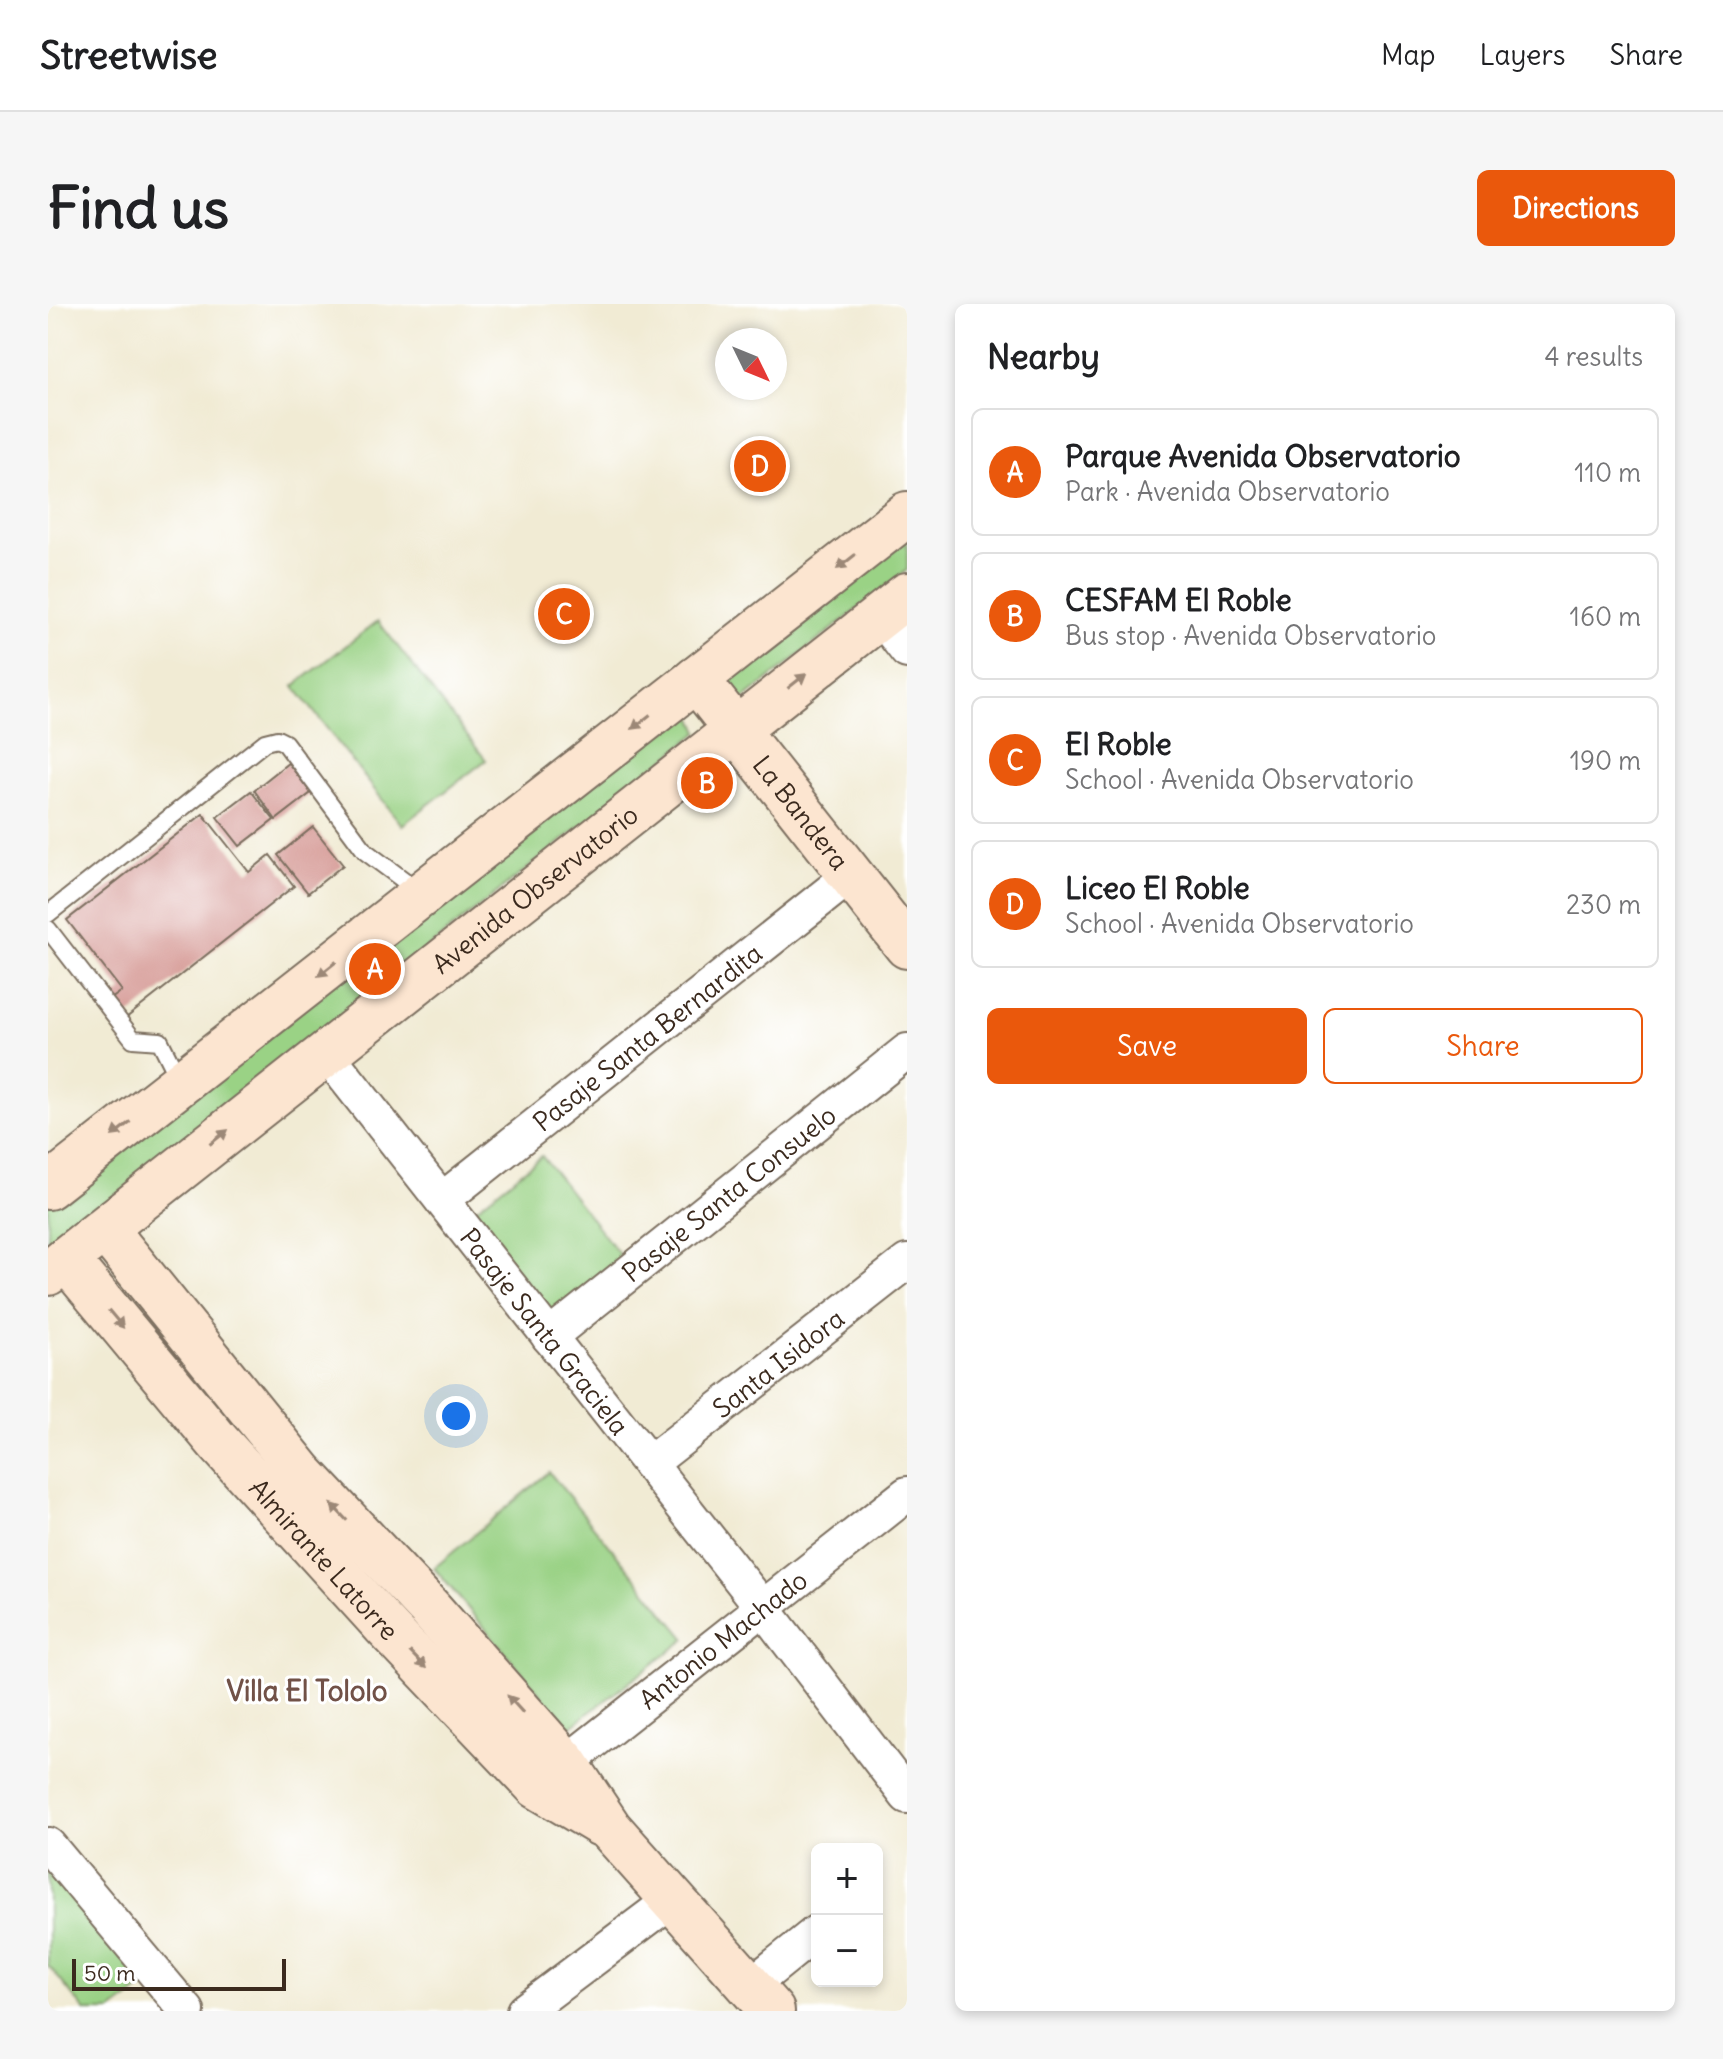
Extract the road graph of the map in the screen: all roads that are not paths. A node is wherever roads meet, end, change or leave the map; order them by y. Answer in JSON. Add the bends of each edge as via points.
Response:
{"nodes":[{"id":1,"x":907,"y":514,"type":"edge"},
{"id":2,"x":893,"y":605,"type":"edge"},
{"id":3,"x":907,"y":651,"type":"edge"},
{"id":4,"x":696,"y":679,"type":"junction"},
{"id":5,"x":735,"y":729,"type":"junction"},
{"id":6,"x":851,"y":875,"type":"junction"},
{"id":7,"x":422,"y":894,"type":"junction"},
{"id":8,"x":48,"y":914,"type":"edge"},
{"id":9,"x":48,"y":929,"type":"edge"},
{"id":10,"x":907,"y":946,"type":"edge"},
{"id":11,"x":907,"y":1051,"type":"edge"},
{"id":12,"x":326,"y":1053,"type":"junction"},
{"id":13,"x":181,"y":1082,"type":"junction"},
{"id":14,"x":48,"y":1187,"type":"edge"},
{"id":15,"x":442,"y":1200,"type":"junction"},
{"id":16,"x":105,"y":1229,"type":"junction"},
{"id":17,"x":907,"y":1262,"type":"edge"},
{"id":18,"x":57,"y":1266,"type":"edge"},
{"id":19,"x":549,"y":1337,"type":"junction"},
{"id":20,"x":649,"y":1464,"type":"junction"},
{"id":21,"x":907,"y":1494,"type":"edge"},
{"id":22,"x":763,"y":1608,"type":"junction"},
{"id":23,"x":552,"y":1774,"type":"junction"},
{"id":24,"x":907,"y":1796,"type":"edge"},
{"id":25,"x":48,"y":1845,"type":"edge"},
{"id":26,"x":673,"y":1899,"type":"junction"},
{"id":27,"x":811,"y":1939,"type":"edge"},
{"id":28,"x":761,"y":1998,"type":"edge"},
{"id":29,"x":532,"y":2009,"type":"edge"},
{"id":30,"x":187,"y":2011,"type":"edge"}],
"edges":[{"from":1,"to":4,"type":"main road","one_way":true},
{"from":2,"to":3,"type":"street"},
{"from":5,"to":2,"type":"main road","name":"Avenida Observatorio","one_way":true},
{"from":4,"to":5,"type":"main road","name":"La Bandera"},
{"from":4,"to":7,"type":"main road","one_way":true},
{"from":5,"to":6,"type":"main road","name":"La Bandera"},
{"from":5,"to":12,"type":"main road","name":"Avenida Observatorio"},
{"from":6,"to":10,"type":"main road","name":"La Bandera"},
{"from":6,"to":15,"type":"street","name":"Pasaje Santa Bernardita"},
{"from":7,"to":8,"type":"lane","via":[[366,852],[277,739],[265,742]]},
{"from":7,"to":13,"type":"main road","one_way":true},
{"from":9,"to":13,"type":"lane","via":[[133,1039],[160,1041]]},
{"from":11,"to":19,"type":"street","name":"Pasaje Santa Consuelo"},
{"from":12,"to":15,"type":"street","name":"Pasaje Santa Graciela"},
{"from":16,"to":12,"type":"main road","name":"Avenida Observatorio","one_way":true},
{"from":13,"to":14,"type":"main road","one_way":true},
{"from":15,"to":19,"type":"street","name":"Pasaje Santa Graciela"},
{"from":16,"to":18,"type":"main road","name":"Avenida Observatorio"},
{"from":23,"to":16,"type":"main road","name":"Almirante Latorre","one_way":true,"via":[[430,1609],[302,1473]]},
{"from":17,"to":20,"type":"street","name":"Santa Isidora"},
{"from":18,"to":23,"type":"main road","name":"Almirante Latorre","one_way":true,"via":[[374,1614]]},
{"from":19,"to":20,"type":"street","name":"Pasaje Santa Graciela"},
{"from":20,"to":22,"type":"street","name":"Pasaje Santa Graciela"},
{"from":21,"to":22,"type":"street","name":"Antonio Machado"},
{"from":22,"to":23,"type":"street","name":"Antonio Machado"},
{"from":22,"to":24,"type":"street","name":"Pasaje Santa Graciela"},
{"from":23,"to":26,"type":"main road","name":"Almirante Latorre"},
{"from":25,"to":30,"type":"street"},
{"from":26,"to":28,"type":"main road","name":"Almirante Latorre"},
{"from":26,"to":29,"type":"street"},
{"from":27,"to":28,"type":"street"}]}
